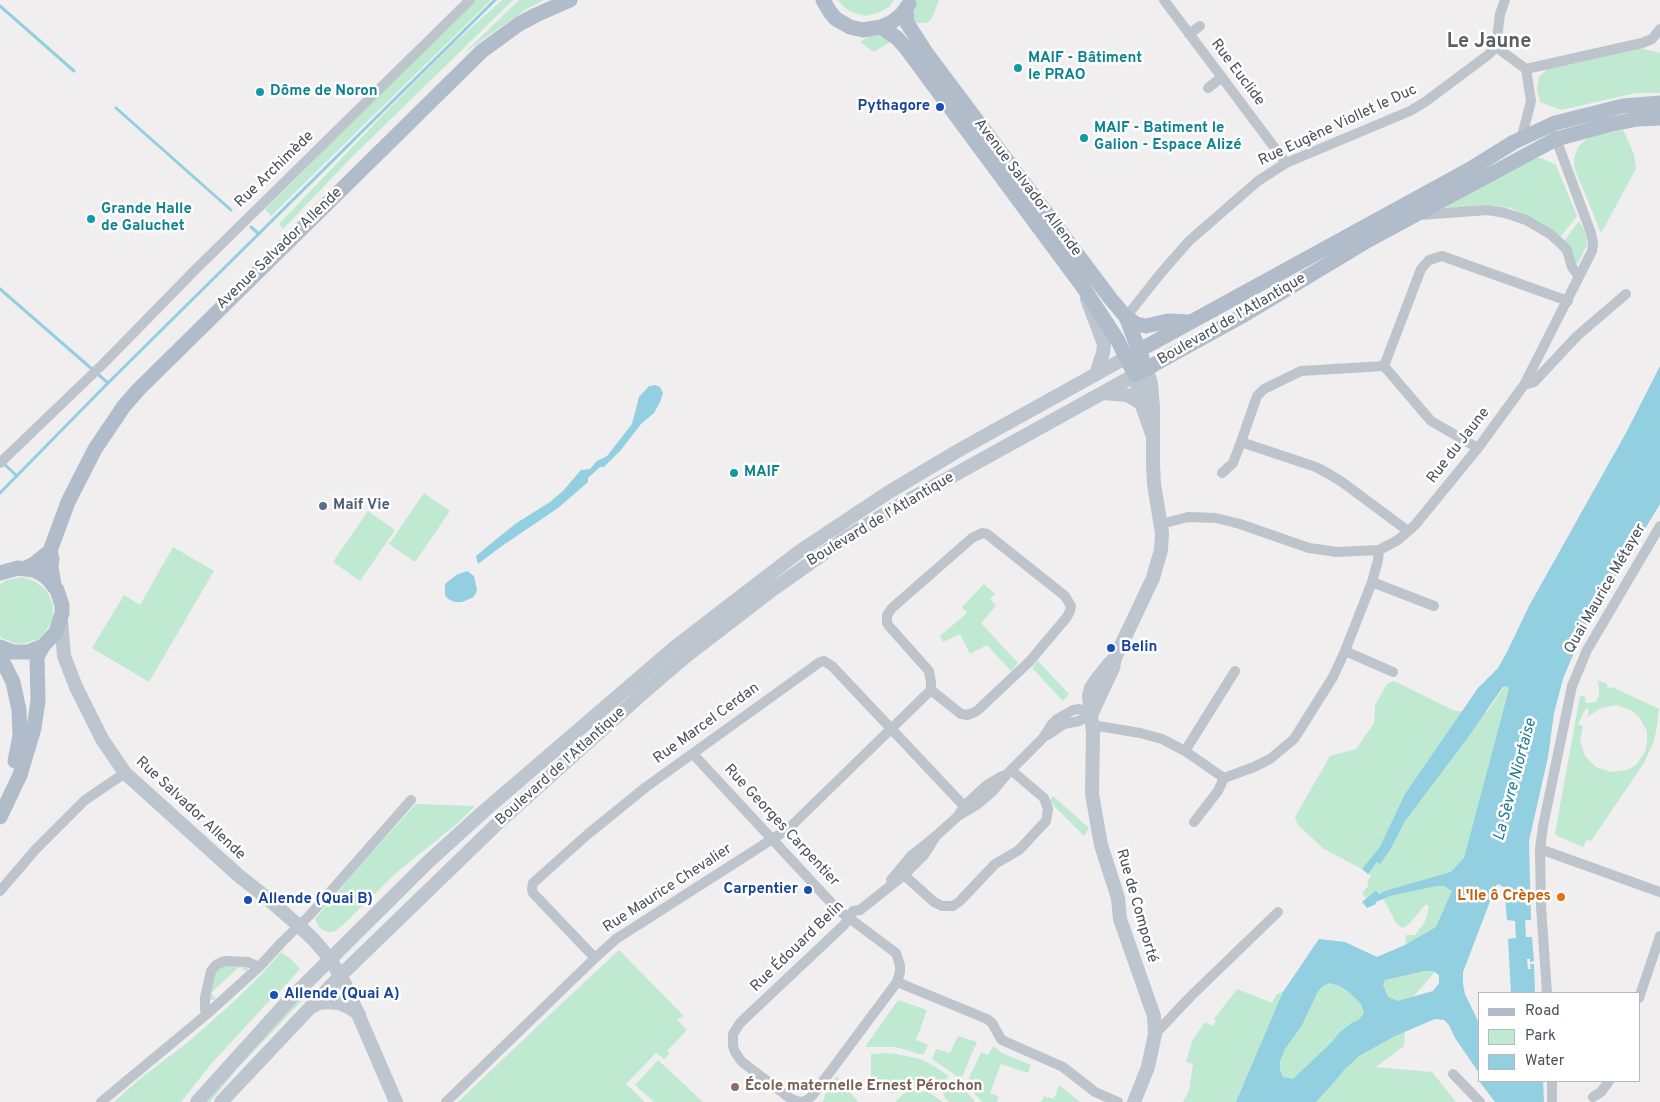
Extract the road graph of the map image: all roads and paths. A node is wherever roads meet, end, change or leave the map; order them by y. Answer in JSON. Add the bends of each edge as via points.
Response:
{"nodes":[{"id":1,"x":470,"y":0,"type":"edge"},
{"id":2,"x":570,"y":0,"type":"edge"},
{"id":3,"x":1164,"y":0,"type":"edge"},
{"id":4,"x":1505,"y":0,"type":"edge"},
{"id":5,"x":822,"y":2,"type":"edge"},
{"id":6,"x":908,"y":5,"type":"edge"},
{"id":7,"x":1200,"y":26,"type":"dead end"},
{"id":8,"x":881,"y":27,"type":"junction"},
{"id":9,"x":1660,"y":29,"type":"edge"},
{"id":10,"x":1190,"y":34,"type":"junction"},
{"id":11,"x":1496,"y":47,"type":"junction"},
{"id":12,"x":1526,"y":69,"type":"junction"},
{"id":13,"x":1222,"y":77,"type":"junction"},
{"id":14,"x":1208,"y":88,"type":"dead end"},
{"id":15,"x":1660,"y":103,"type":"edge"},
{"id":16,"x":1660,"y":118,"type":"edge"},
{"id":17,"x":1556,"y":139,"type":"junction"},
{"id":18,"x":1521,"y":140,"type":"junction"},
{"id":19,"x":1286,"y":164,"type":"junction"},
{"id":20,"x":1414,"y":216,"type":"junction"},
{"id":21,"x":1579,"y":277,"type":"junction"},
{"id":22,"x":1082,"y":287,"type":"junction"},
{"id":23,"x":1626,"y":294,"type":"dead end"},
{"id":24,"x":1568,"y":301,"type":"junction"},
{"id":25,"x":1126,"y":317,"type":"junction"},
{"id":26,"x":1190,"y":322,"type":"junction"},
{"id":27,"x":1133,"y":354,"type":"junction"},
{"id":28,"x":1384,"y":366,"type":"junction"},
{"id":29,"x":1141,"y":372,"type":"junction"},
{"id":30,"x":1096,"y":374,"type":"junction"},
{"id":31,"x":1524,"y":385,"type":"junction"},
{"id":32,"x":1102,"y":393,"type":"junction"},
{"id":33,"x":1141,"y":404,"type":"junction"},
{"id":34,"x":1152,"y":434,"type":"junction"},
{"id":35,"x":1241,"y":442,"type":"junction"},
{"id":36,"x":1478,"y":448,"type":"junction"},
{"id":37,"x":0,"y":463,"type":"edge"},
{"id":38,"x":1222,"y":473,"type":"dead end"},
{"id":39,"x":1161,"y":524,"type":"junction"},
{"id":40,"x":1660,"y":526,"type":"edge"},
{"id":41,"x":1408,"y":531,"type":"junction"},
{"id":42,"x":1379,"y":550,"type":"junction"},
{"id":43,"x":50,"y":551,"type":"junction"},
{"id":44,"x":26,"y":568,"type":"junction"},
{"id":45,"x":0,"y":573,"type":"edge"},
{"id":46,"x":1372,"y":582,"type":"junction"},
{"id":47,"x":54,"y":585,"type":"junction"},
{"id":48,"x":1434,"y":606,"type":"dead end"},
{"id":49,"x":61,"y":620,"type":"junction"},
{"id":50,"x":45,"y":644,"type":"junction"},
{"id":51,"x":0,"y":647,"type":"edge"},
{"id":52,"x":1345,"y":651,"type":"junction"},
{"id":53,"x":0,"y":656,"type":"edge"},
{"id":54,"x":64,"y":656,"type":"junction"},
{"id":55,"x":1235,"y":671,"type":"dead end"},
{"id":56,"x":1393,"y":672,"type":"dead end"},
{"id":57,"x":931,"y":690,"type":"junction"},
{"id":58,"x":1092,"y":720,"type":"junction"},
{"id":59,"x":892,"y":729,"type":"junction"},
{"id":60,"x":1185,"y":751,"type":"junction"},
{"id":61,"x":693,"y":754,"type":"junction"},
{"id":62,"x":1009,"y":772,"type":"junction"},
{"id":63,"x":125,"y":773,"type":"junction"},
{"id":64,"x":1224,"y":778,"type":"junction"},
{"id":65,"x":411,"y":800,"type":"dead end"},
{"id":66,"x":0,"y":801,"type":"edge"},
{"id":67,"x":964,"y":806,"type":"junction"},
{"id":68,"x":958,"y":816,"type":"junction"},
{"id":69,"x":0,"y":817,"type":"edge"},
{"id":70,"x":1194,"y":822,"type":"dead end"},
{"id":71,"x":936,"y":836,"type":"junction"},
{"id":72,"x":772,"y":839,"type":"junction"},
{"id":73,"x":1540,"y":849,"type":"junction"},
{"id":74,"x":904,"y":875,"type":"junction"},
{"id":75,"x":888,"y":887,"type":"junction"},
{"id":76,"x":0,"y":891,"type":"edge"},
{"id":77,"x":1660,"y":892,"type":"edge"},
{"id":78,"x":1278,"y":912,"type":"dead end"},
{"id":79,"x":849,"y":917,"type":"junction"},
{"id":80,"x":299,"y":926,"type":"junction"},
{"id":81,"x":1660,"y":936,"type":"edge"},
{"id":82,"x":595,"y":958,"type":"junction"},
{"id":83,"x":330,"y":959,"type":"junction"},
{"id":84,"x":259,"y":967,"type":"junction"},
{"id":85,"x":341,"y":975,"type":"junction"},
{"id":86,"x":897,"y":982,"type":"junction"},
{"id":87,"x":1547,"y":992,"type":"edge"},
{"id":88,"x":1640,"y":995,"type":"edge"},
{"id":89,"x":310,"y":1007,"type":"junction"},
{"id":90,"x":207,"y":1014,"type":"junction"},
{"id":91,"x":358,"y":1014,"type":"junction"},
{"id":92,"x":1155,"y":1034,"type":"junction"},
{"id":93,"x":1453,"y":1074,"type":"dead end"},
{"id":94,"x":1552,"y":1082,"type":"edge"},
{"id":95,"x":1608,"y":1082,"type":"edge"},
{"id":96,"x":1592,"y":1097,"type":"dead end"},
{"id":97,"x":101,"y":1102,"type":"edge"},
{"id":98,"x":197,"y":1102,"type":"edge"},
{"id":99,"x":221,"y":1102,"type":"edge"},
{"id":100,"x":396,"y":1102,"type":"edge"},
{"id":101,"x":446,"y":1102,"type":"edge"},
{"id":102,"x":1118,"y":1102,"type":"edge"},
{"id":103,"x":1134,"y":1102,"type":"edge"},
{"id":104,"x":1480,"y":1102,"type":"edge"},
{"id":105,"x":1552,"y":1102,"type":"edge"}],
"edges":[{"from":1,"to":37,"type":"street","name":"Rue Archimède"},
{"from":2,"to":43,"type":"main road","name":"Avenue Salvador Allende","via":[[519,24],[482,51],[139,389],[96,449],[68,502]]},
{"from":3,"to":10,"type":"street","name":"Rue Euclide"},
{"from":4,"to":11,"type":"street"},
{"from":5,"to":8,"type":"main road","via":[[836,19],[850,27],[863,30]]},
{"from":6,"to":8,"type":"main road","via":[[892,22]]},
{"from":6,"to":25,"type":"main road","name":"Avenue Salvador Allende","via":[[907,23],[937,68]]},
{"from":7,"to":10,"type":"street"},
{"from":8,"to":22,"type":"main road","name":"Avenue Salvador Allende","via":[[906,48]]},
{"from":9,"to":12,"type":"street","via":[[1652,39],[1642,43]]},
{"from":10,"to":13,"type":"street","name":"Rue Euclide"},
{"from":11,"to":12,"type":"street"},
{"from":11,"to":19,"type":"street","name":"Rue Eugène Viollet le Duc","via":[[1410,111]]},
{"from":12,"to":18,"type":"street","via":[[1531,101]]},
{"from":13,"to":14,"type":"street"},
{"from":13,"to":19,"type":"street","name":"Rue Euclide"},
{"from":15,"to":18,"type":"main road","name":"Boulevard de l'Atlantique","via":[[1623,106],[1555,123]]},
{"from":16,"to":17,"type":"main road","name":"Boulevard de l'Atlantique","via":[[1608,125]]},
{"from":17,"to":20,"type":"main road","name":"Boulevard de l'Atlantique"},
{"from":17,"to":21,"type":"street","name":"Rue du Jaune","via":[[1593,243]]},
{"from":18,"to":26,"type":"main road","name":"Boulevard de l'Atlantique"},
{"from":19,"to":25,"type":"street","name":"Rue Eugène Viollet le Duc","via":[[1258,181],[1189,241]]},
{"from":20,"to":21,"type":"street","via":[[1488,210],[1526,220],[1550,234],[1567,250]]},
{"from":20,"to":29,"type":"main road","name":"Boulevard de l'Atlantique"},
{"from":21,"to":24,"type":"street","name":"Rue du Jaune"},
{"from":22,"to":27,"type":"main road","name":"Avenue Salvador Allende"},
{"from":22,"to":30,"type":"main road","via":[[1104,342]]},
{"from":23,"to":31,"type":"street","via":[[1577,336],[1534,382]]},
{"from":24,"to":28,"type":"street","via":[[1442,256],[1429,260],[1421,269]]},
{"from":24,"to":31,"type":"street","name":"Rue du Jaune"},
{"from":25,"to":26,"type":"main road","name":"Boulevard de l'Atlantique","via":[[1146,326],[1168,321]]},
{"from":25,"to":27,"type":"main road","name":"Avenue Salvador Allende"},
{"from":26,"to":27,"type":"main road","name":"Boulevard de l'Atlantique"},
{"from":27,"to":29,"type":"main road","name":"Avenue Salvador Allende"},
{"from":27,"to":30,"type":"main road","name":"Boulevard de l'Atlantique"},
{"from":28,"to":35,"type":"street","via":[[1301,371],[1264,389],[1254,401]]},
{"from":28,"to":36,"type":"street","via":[[1427,418]]},
{"from":29,"to":32,"type":"main road","name":"Boulevard de l'Atlantique"},
{"from":29,"to":33,"type":"main road","name":"Rue de Comporté"},
{"from":29,"to":34,"type":"main road","name":"Rue de Comporté","via":[[1151,384]]},
{"from":30,"to":83,"type":"main road","name":"Boulevard de l'Atlantique","via":[[889,492],[800,551],[723,608],[483,812]]},
{"from":31,"to":36,"type":"street","name":"Rue du Jaune"},
{"from":32,"to":33,"type":"main road","via":[[1127,395]]},
{"from":32,"to":85,"type":"main road","name":"Boulevard de l'Atlantique","via":[[898,506],[772,590],[685,657],[574,754]]},
{"from":33,"to":34,"type":"main road","name":"Rue de Comporté"},
{"from":34,"to":39,"type":"main road","name":"Rue de Comporté","via":[[1154,484]]},
{"from":35,"to":38,"type":"street","via":[[1233,462]]},
{"from":35,"to":41,"type":"street","via":[[1316,467],[1342,482]]},
{"from":36,"to":41,"type":"street","name":"Rue du Jaune"},
{"from":39,"to":42,"type":"street","name":"Rue du Jaune","via":[[1188,517],[1216,518],[1317,549],[1337,552]]},
{"from":39,"to":58,"type":"main road","name":"Rue de Comporté","via":[[1161,550],[1153,578],[1114,658]]},
{"from":40,"to":73,"type":"street","name":"Quai Maurice Métayer","via":[[1587,650],[1575,677]]},
{"from":41,"to":42,"type":"street","name":"Rue du Jaune"},
{"from":42,"to":46,"type":"street"},
{"from":43,"to":44,"type":"main road"},
{"from":43,"to":47,"type":"main road","name":"Avenue Salvador Allende"},
{"from":44,"to":45,"type":"main road"},
{"from":44,"to":47,"type":"main road","via":[[42,574]]},
{"from":46,"to":48,"type":"street"},
{"from":46,"to":52,"type":"street"},
{"from":47,"to":49,"type":"main road","name":"Avenue Salvador Allende","via":[[62,605]]},
{"from":49,"to":50,"type":"main road"},
{"from":49,"to":54,"type":"main road","name":"Rue Salvador Allende"},
{"from":50,"to":51,"type":"main road","via":[[28,652],[13,652]]},
{"from":50,"to":54,"type":"main road","name":"Rue Salvador Allende"},
{"from":50,"to":69,"type":"main road","via":[[37,657],[38,701],[34,728],[20,774]]},
{"from":52,"to":56,"type":"street"},
{"from":52,"to":64,"type":"street","via":[[1333,677],[1294,739],[1270,759]]},
{"from":53,"to":66,"type":"main road","via":[[17,695],[20,724],[18,748]]},
{"from":54,"to":63,"type":"main road","name":"Rue Salvador Allende","via":[[102,740]]},
{"from":55,"to":60,"type":"street"},
{"from":57,"to":57,"type":"street","via":[[929,671],[889,626],[887,615],[972,538],[987,534],[1065,596],[1071,606],[1070,611],[1030,660],[973,713],[961,714]]},
{"from":57,"to":59,"type":"street","name":"Rue Maurice Chevalier"},
{"from":58,"to":60,"type":"street","name":"Rue Édouard Belin","via":[[1162,739]]},
{"from":58,"to":62,"type":"street","name":"Rue Édouard Belin","via":[[1079,709],[1057,719]]},
{"from":58,"to":92,"type":"main road","name":"Rue de Comporté","via":[[1092,794],[1101,845],[1118,898],[1120,919],[1154,1016]]},
{"from":59,"to":61,"type":"street","name":"Rue Marcel Cerdan","via":[[824,661]]},
{"from":59,"to":67,"type":"street","name":"Rue Marcel Cerdan"},
{"from":59,"to":72,"type":"street","name":"Rue Maurice Chevalier","via":[[788,830]]},
{"from":60,"to":64,"type":"street","name":"Rue Édouard Belin"},
{"from":61,"to":72,"type":"street","name":"Rue Georges Carpentier"},
{"from":61,"to":82,"type":"street","name":"Rue Marcel Cerdan","via":[[646,787],[533,883],[533,893]]},
{"from":62,"to":67,"type":"street","name":"Rue Édouard Belin","via":[[987,785]]},
{"from":62,"to":68,"type":"street","name":"Rue Édouard Belin","via":[[986,798]]},
{"from":62,"to":74,"type":"street","via":[[1044,798],[1048,809],[1046,820],[1019,850],[995,864],[953,906],[934,902]]},
{"from":63,"to":76,"type":"street","via":[[85,800]]},
{"from":63,"to":80,"type":"main road","name":"Rue Salvador Allende"},
{"from":64,"to":70,"type":"street"},
{"from":65,"to":80,"type":"street"},
{"from":67,"to":68,"type":"street","name":"Rue Édouard Belin"},
{"from":68,"to":71,"type":"street","name":"Rue Édouard Belin"},
{"from":71,"to":74,"type":"street","name":"Rue Édouard Belin","via":[[924,855]]},
{"from":71,"to":75,"type":"street","name":"Rue Édouard Belin","via":[[911,856]]},
{"from":72,"to":79,"type":"street","name":"Rue Georges Carpentier","via":[[837,909]]},
{"from":72,"to":82,"type":"street","name":"Rue Maurice Chevalier","via":[[628,930]]},
{"from":73,"to":77,"type":"street"},
{"from":73,"to":87,"type":"street","name":"Quai Maurice Métayer"},
{"from":74,"to":75,"type":"street","name":"Rue Édouard Belin"},
{"from":75,"to":79,"type":"street","name":"Rue Édouard Belin"},
{"from":78,"to":92,"type":"street"},
{"from":79,"to":86,"type":"street","name":"Rue Georges Carpentier","via":[[896,953],[900,965]]},
{"from":79,"to":86,"type":"street","name":"Rue Édouard Belin","via":[[740,1023],[733,1034],[733,1046],[738,1056],[791,1099],[802,1102],[812,1096]]},
{"from":80,"to":83,"type":"main road","name":"Rue Salvador Allende"},
{"from":80,"to":84,"type":"street"},
{"from":81,"to":88,"type":"street"},
{"from":82,"to":101,"type":"street","name":"Rue Maurice Chevalier"},
{"from":83,"to":85,"type":"main road","name":"Rue Salvador Allende"},
{"from":83,"to":98,"type":"main road","name":"Boulevard de l'Atlantique"},
{"from":84,"to":90,"type":"street"},
{"from":84,"to":90,"type":"street","via":[[248,962],[216,965],[211,971],[205,997]]},
{"from":85,"to":89,"type":"main road","name":"Boulevard de l'Atlantique"},
{"from":85,"to":91,"type":"main road","name":"Rue Salvador Allende"},
{"from":86,"to":102,"type":"street","via":[[987,1019],[1004,1041],[1063,1067],[1095,1092]]},
{"from":89,"to":91,"type":"main road","via":[[326,1002],[350,1008]]},
{"from":89,"to":99,"type":"main road","name":"Boulevard de l'Atlantique"},
{"from":90,"to":97,"type":"street"},
{"from":91,"to":100,"type":"main road","name":"Rue Salvador Allende"},
{"from":92,"to":103,"type":"main road","name":"Rue de Comporté","via":[[1146,1073]]},
{"from":93,"to":104,"type":"street"},
{"from":94,"to":105,"type":"street"},
{"from":95,"to":96,"type":"street"}]}
